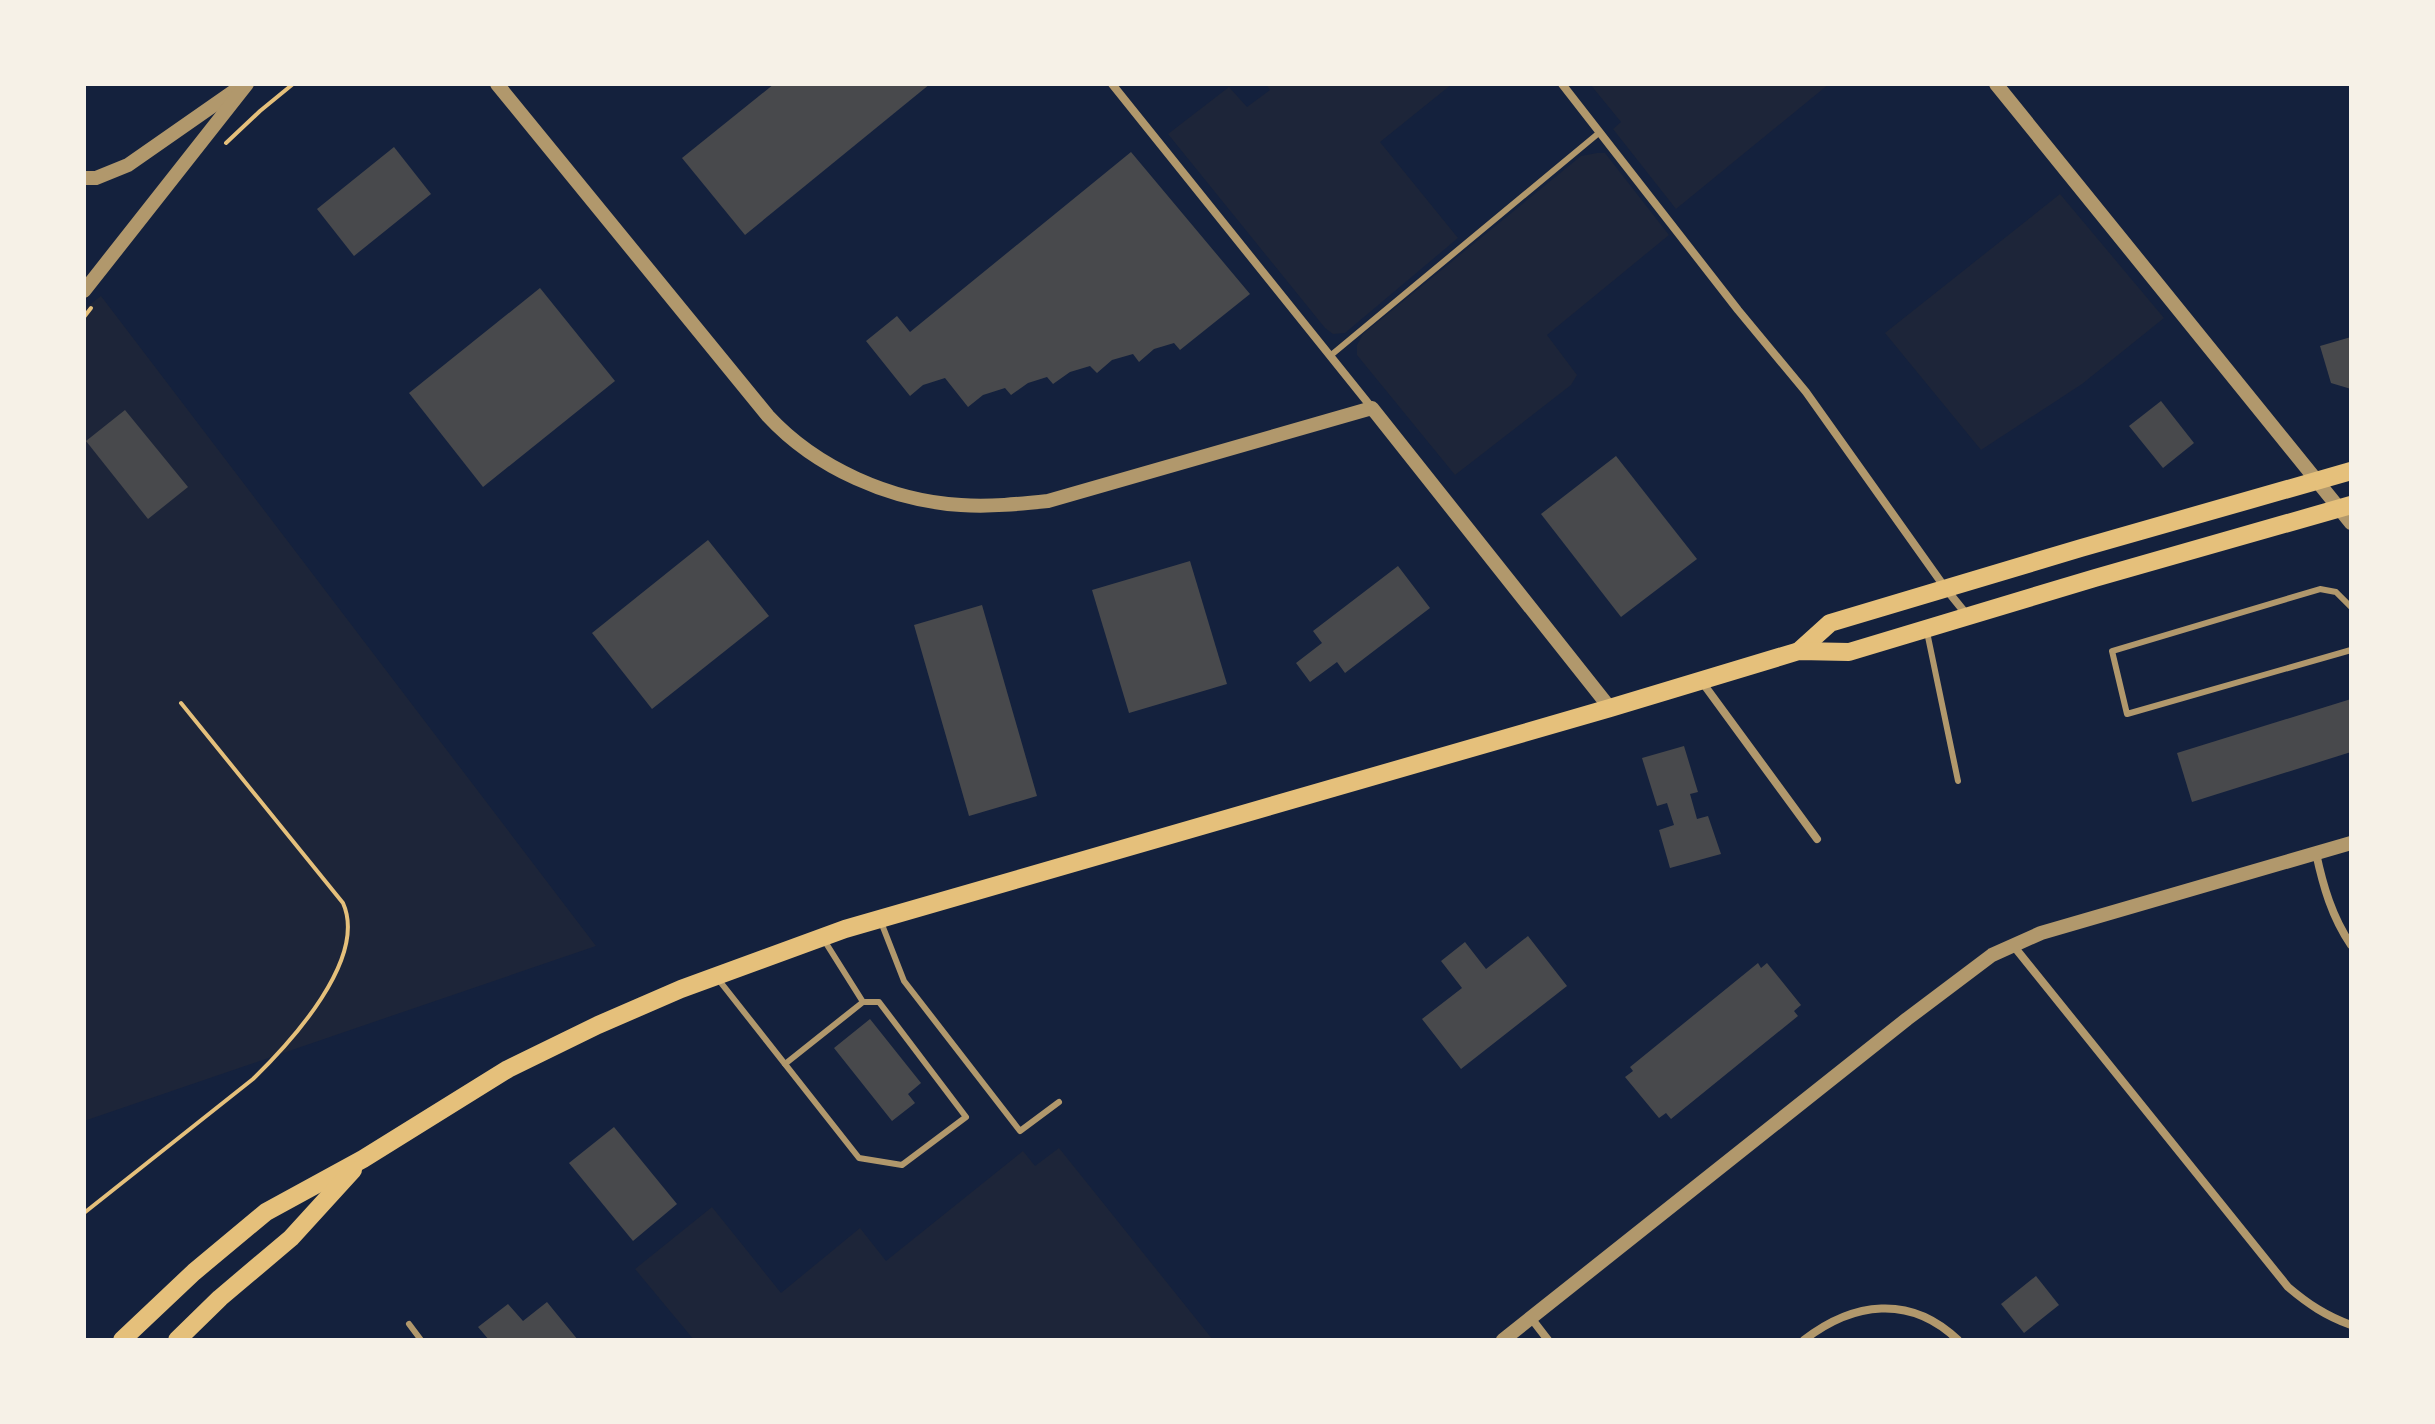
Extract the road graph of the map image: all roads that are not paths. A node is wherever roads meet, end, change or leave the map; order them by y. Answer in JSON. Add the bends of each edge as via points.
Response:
{"nodes":[{"id":1,"x":246,"y":84,"type":"edge"},
{"id":2,"x":497,"y":84,"type":"edge"},
{"id":3,"x":1112,"y":84,"type":"edge"},
{"id":4,"x":1562,"y":84,"type":"edge"},
{"id":5,"x":1996,"y":84,"type":"edge"},
{"id":6,"x":1600,"y":132,"type":"junction"},
{"id":7,"x":84,"y":178,"type":"edge"},
{"id":8,"x":84,"y":291,"type":"edge"},
{"id":9,"x":1330,"y":356,"type":"junction"},
{"id":10,"x":1372,"y":408,"type":"junction"},
{"id":11,"x":2351,"y":471,"type":"edge"},
{"id":12,"x":2316,"y":481,"type":"junction"},
{"id":13,"x":2347,"y":512,"type":"edge"},
{"id":14,"x":1946,"y":589,"type":"junction"},
{"id":15,"x":2351,"y":607,"type":"edge"},
{"id":16,"x":1968,"y":616,"type":"junction"},
{"id":17,"x":1926,"y":628,"type":"junction"},
{"id":18,"x":2351,"y":650,"type":"edge"},
{"id":19,"x":1799,"y":651,"type":"junction"},
{"id":20,"x":1701,"y":681,"type":"junction"},
{"id":21,"x":1610,"y":708,"type":"junction"},
{"id":22,"x":1958,"y":781,"type":"dead end"},
{"id":23,"x":1817,"y":839,"type":"dead end"},
{"id":24,"x":2351,"y":843,"type":"edge"},
{"id":25,"x":2316,"y":853,"type":"junction"},
{"id":26,"x":880,"y":919,"type":"junction"},
{"id":27,"x":822,"y":938,"type":"junction"},
{"id":28,"x":2012,"y":944,"type":"junction"},
{"id":29,"x":2351,"y":945,"type":"edge"},
{"id":30,"x":715,"y":976,"type":"junction"},
{"id":31,"x":863,"y":1002,"type":"junction"},
{"id":32,"x":785,"y":1064,"type":"junction"},
{"id":33,"x":1059,"y":1102,"type":"dead end"},
{"id":34,"x":363,"y":1159,"type":"junction"},
{"id":35,"x":1531,"y":1318,"type":"junction"},
{"id":36,"x":409,"y":1324,"type":"dead end"},
{"id":37,"x":2351,"y":1325,"type":"edge"},
{"id":38,"x":122,"y":1340,"type":"edge"},
{"id":39,"x":177,"y":1340,"type":"edge"},
{"id":40,"x":421,"y":1340,"type":"edge"},
{"id":41,"x":1503,"y":1340,"type":"edge"},
{"id":42,"x":1548,"y":1340,"type":"edge"},
{"id":43,"x":1804,"y":1340,"type":"edge"},
{"id":44,"x":1958,"y":1340,"type":"edge"}],
"edges":[{"from":1,"to":7,"type":"street","via":[[128,165]]},
{"from":1,"to":8,"type":"street"},
{"from":2,"to":10,"type":"street","via":[[779,428],[816,456],[885,490],[960,505],[1048,501]]},
{"from":3,"to":9,"type":"street"},
{"from":4,"to":6,"type":"street"},
{"from":5,"to":12,"type":"street"},
{"from":6,"to":9,"type":"lane"},
{"from":6,"to":14,"type":"street","via":[[1806,392]]},
{"from":9,"to":10,"type":"street"},
{"from":10,"to":21,"type":"street"},
{"from":11,"to":12,"type":"main road"},
{"from":12,"to":13,"type":"street"},
{"from":12,"to":14,"type":"main road"},
{"from":13,"to":16,"type":"main road"},
{"from":14,"to":16,"type":"street"},
{"from":14,"to":19,"type":"main road","via":[[1830,623]]},
{"from":15,"to":18,"type":"lane","via":[[2336,592],[2320,589],[2112,651],[2127,714]]},
{"from":16,"to":17,"type":"main road"},
{"from":17,"to":19,"type":"main road","via":[[1849,652]]},
{"from":17,"to":22,"type":"lane"},
{"from":19,"to":20,"type":"main road"},
{"from":20,"to":21,"type":"main road"},
{"from":20,"to":23,"type":"street"},
{"from":21,"to":26,"type":"main road"},
{"from":24,"to":25,"type":"street"},
{"from":25,"to":28,"type":"street"},
{"from":25,"to":29,"type":"street","via":[[2331,907]]},
{"from":26,"to":27,"type":"main road"},
{"from":26,"to":33,"type":"lane","via":[[904,981],[1020,1131]]},
{"from":27,"to":30,"type":"main road"},
{"from":27,"to":31,"type":"lane"},
{"from":28,"to":35,"type":"street","via":[[1907,1019]]},
{"from":28,"to":37,"type":"street","via":[[2288,1287],[2307,1304]]},
{"from":30,"to":32,"type":"lane"},
{"from":30,"to":34,"type":"main road","via":[[508,1069]]},
{"from":31,"to":32,"type":"lane"},
{"from":31,"to":32,"type":"lane","via":[[879,1002],[966,1117],[902,1165],[859,1158]]},
{"from":34,"to":38,"type":"main road","via":[[266,1212]]},
{"from":34,"to":39,"type":"main road","via":[[291,1238]]},
{"from":35,"to":41,"type":"street"},
{"from":35,"to":42,"type":"street"},
{"from":36,"to":40,"type":"lane"},
{"from":43,"to":44,"type":"street","via":[[1832,1320],[1884,1307],[1932,1320]]}]}
